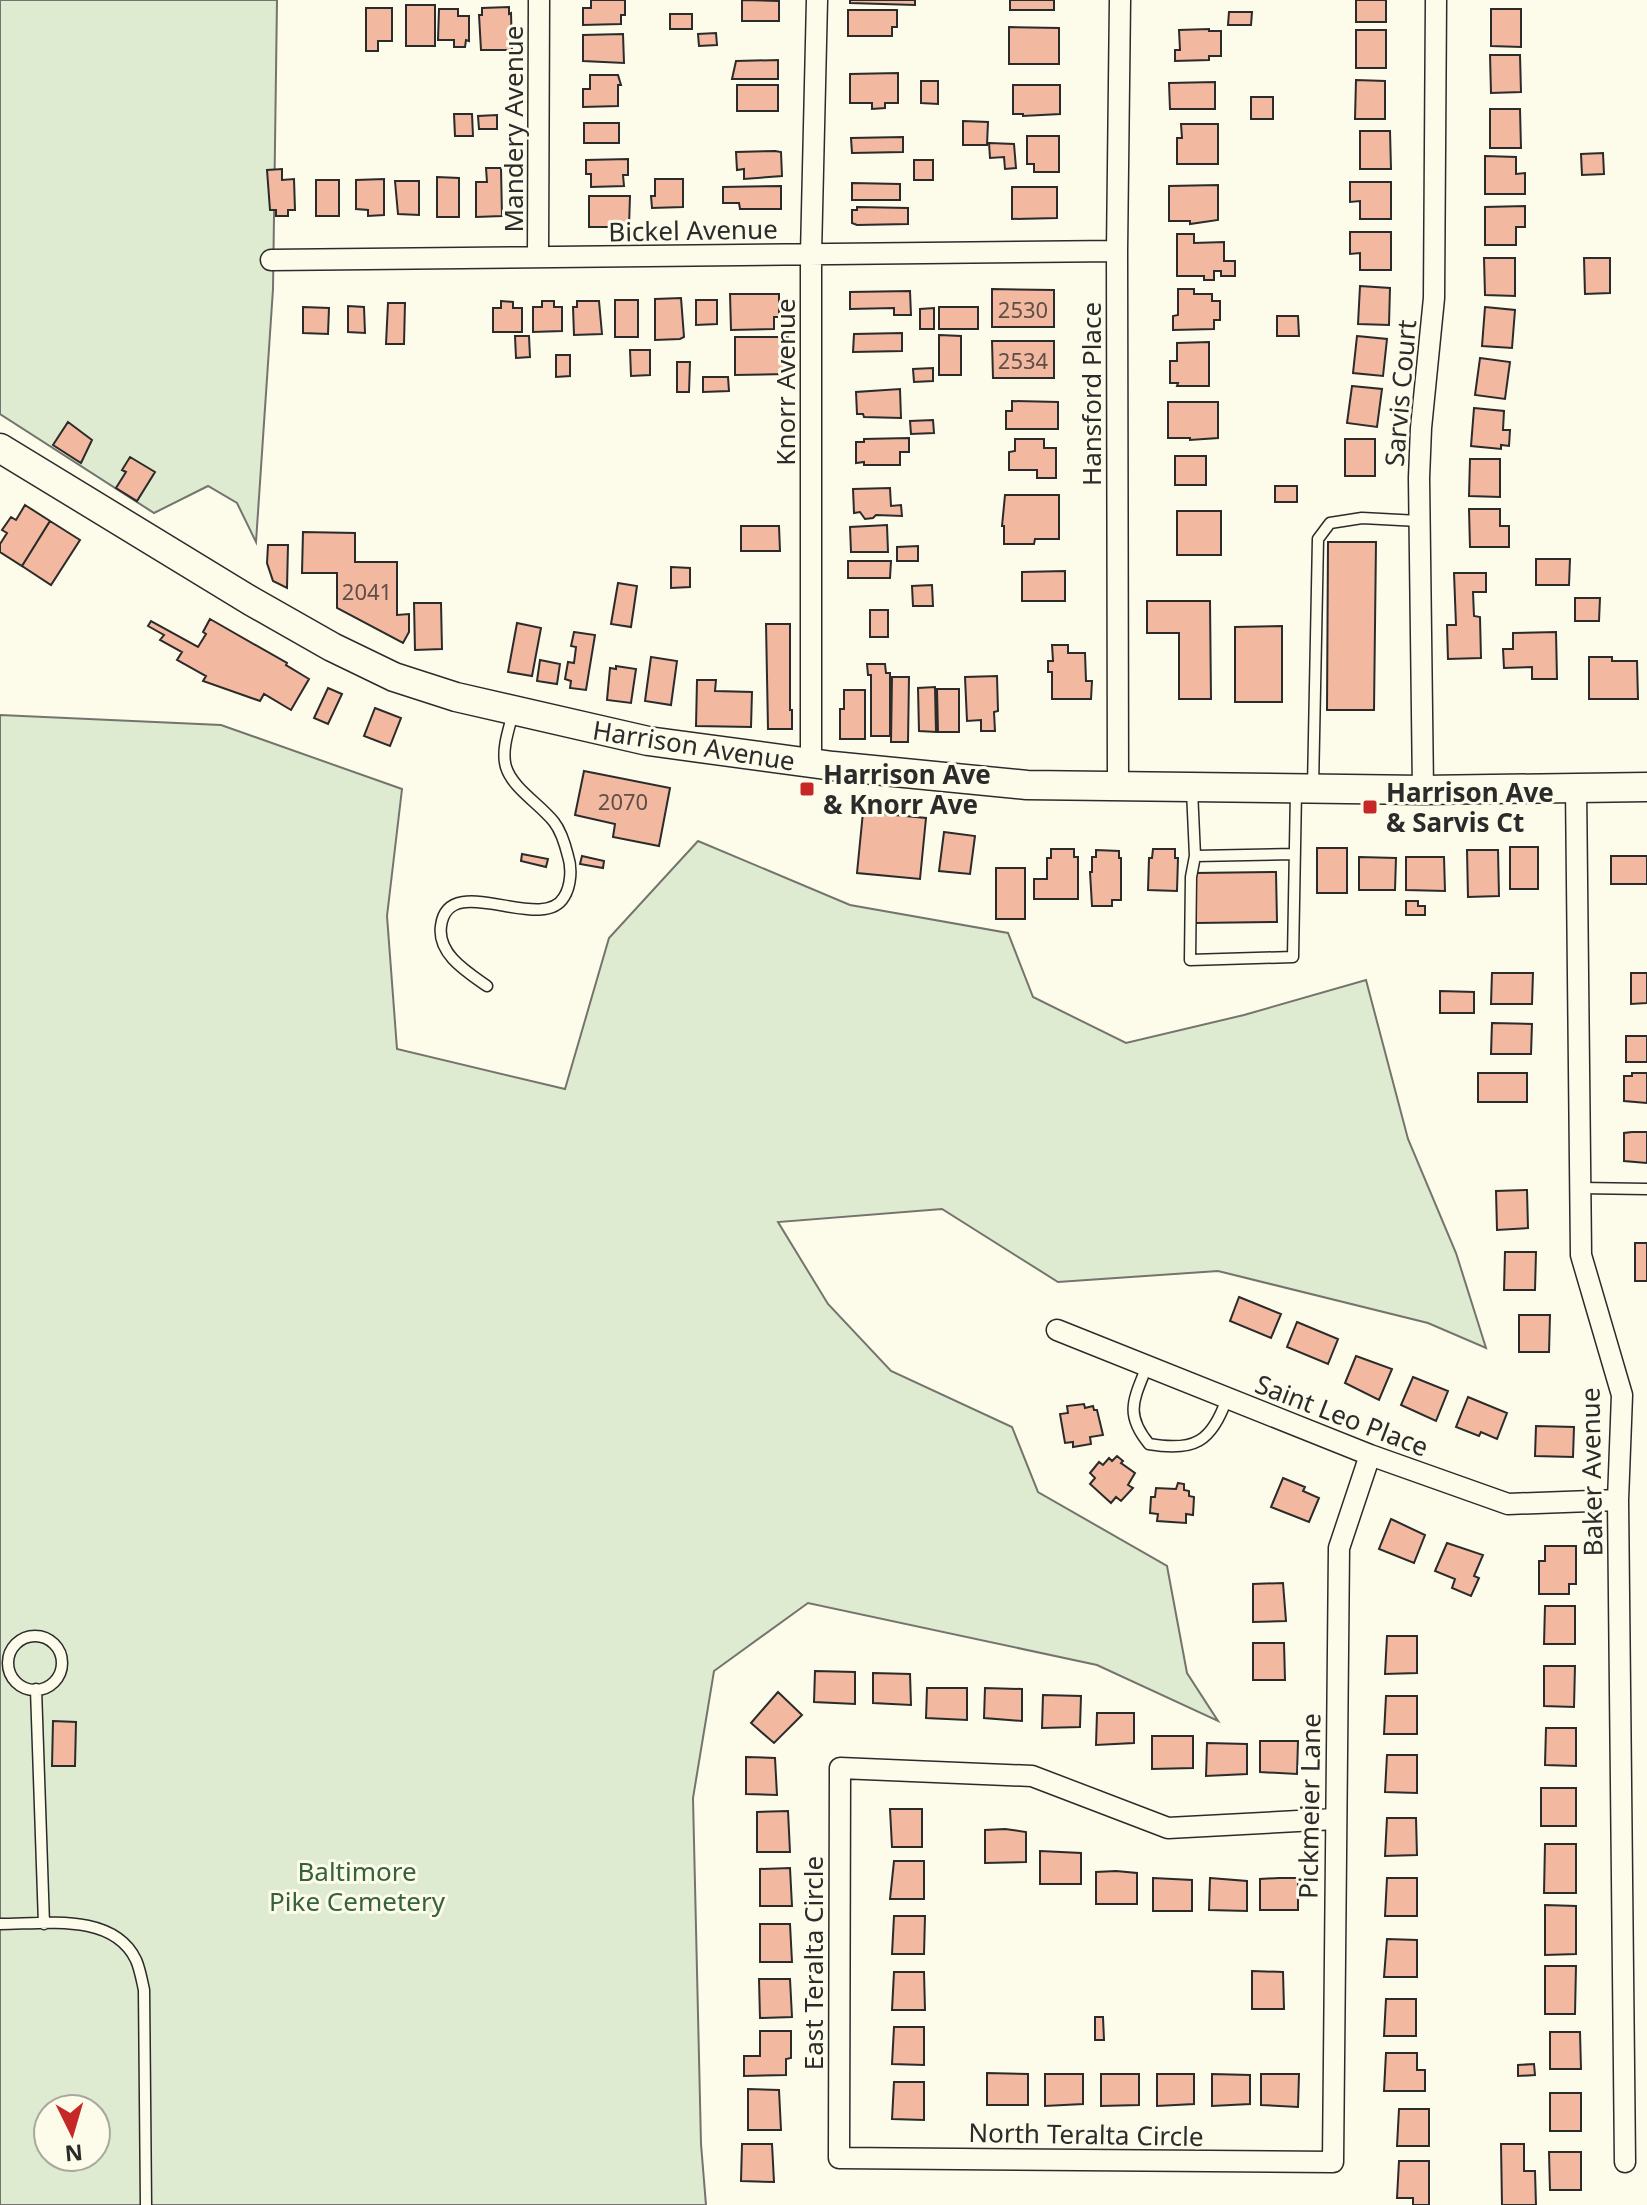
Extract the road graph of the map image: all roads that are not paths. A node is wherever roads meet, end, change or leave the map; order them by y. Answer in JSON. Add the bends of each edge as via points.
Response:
{"nodes":[{"id":1,"x":539,"y":0,"type":"edge"},
{"id":2,"x":817,"y":0,"type":"edge"},
{"id":3,"x":1120,"y":0,"type":"edge"},
{"id":4,"x":1436,"y":0,"type":"edge"},
{"id":5,"x":1117,"y":251,"type":"junction"},
{"id":6,"x":811,"y":254,"type":"junction"},
{"id":7,"x":538,"y":257,"type":"junction"},
{"id":8,"x":271,"y":260,"type":"dead end"},
{"id":9,"x":0,"y":448,"type":"edge"},
{"id":10,"x":1419,"y":521,"type":"junction"},
{"id":11,"x":514,"y":711,"type":"junction"},
{"id":12,"x":811,"y":764,"type":"junction"},
{"id":13,"x":1118,"y":787,"type":"junction"},
{"id":14,"x":1576,"y":787,"type":"junction"},
{"id":15,"x":1647,"y":787,"type":"edge"},
{"id":16,"x":1192,"y":788,"type":"junction"},
{"id":17,"x":1305,"y":789,"type":"junction"},
{"id":18,"x":1423,"y":790,"type":"junction"},
{"id":19,"x":1295,"y":854,"type":"junction"},
{"id":20,"x":1195,"y":856,"type":"junction"},
{"id":21,"x":487,"y":986,"type":"dead end"},
{"id":22,"x":1580,"y":1188,"type":"junction"},
{"id":23,"x":1647,"y":1189,"type":"edge"},
{"id":24,"x":1057,"y":1330,"type":"dead end"},
{"id":25,"x":1147,"y":1366,"type":"junction"},
{"id":26,"x":1227,"y":1398,"type":"junction"},
{"id":27,"x":1370,"y":1455,"type":"junction"},
{"id":28,"x":1618,"y":1500,"type":"junction"},
{"id":29,"x":36,"y":1689,"type":"junction"},
{"id":30,"x":1335,"y":1819,"type":"junction"},
{"id":31,"x":0,"y":1924,"type":"edge"},
{"id":32,"x":44,"y":1924,"type":"junction"},
{"id":33,"x":839,"y":2158,"type":"joint"},
{"id":34,"x":1333,"y":2162,"type":"joint"},
{"id":35,"x":1625,"y":2162,"type":"dead end"},
{"id":36,"x":146,"y":2205,"type":"edge"}],
"edges":[{"from":1,"to":7,"type":"street","name":"Mandery Avenue"},
{"from":2,"to":6,"type":"street","name":"Knorr Avenue"},
{"from":3,"to":5,"type":"street","name":"Hansford Place"},
{"from":4,"to":10,"type":"street","name":"Sarvis Court","via":[[1434,298],[1421,428]]},
{"from":5,"to":6,"type":"street","name":"Bickel Avenue"},
{"from":5,"to":13,"type":"street","name":"Hansford Place"},
{"from":6,"to":7,"type":"street","name":"Bickel Avenue"},
{"from":6,"to":12,"type":"street","name":"Knorr Avenue"},
{"from":7,"to":8,"type":"street","name":"Bickel Avenue"},
{"from":9,"to":11,"type":"main road","name":"Harrison Avenue","via":[[332,647],[394,677]]},
{"from":10,"to":17,"type":"lane","via":[[1362,518],[1330,523],[1318,539]]},
{"from":10,"to":18,"type":"street","name":"Sarvis Court"},
{"from":11,"to":12,"type":"main road","name":"Harrison Avenue","via":[[648,741]]},
{"from":11,"to":21,"type":"lane","via":[[505,764],[510,777],[555,823],[570,877],[564,899],[549,909],[475,901],[455,905],[445,914],[440,927],[443,947]]},
{"from":12,"to":13,"type":"main road","name":"Harrison Avenue","via":[[1027,785]]},
{"from":13,"to":16,"type":"main road","name":"Harrison Avenue"},
{"from":14,"to":15,"type":"main road","name":"Harrison Avenue"},
{"from":14,"to":18,"type":"main road","name":"Harrison Avenue"},
{"from":14,"to":22,"type":"street","name":"Baker Avenue"},
{"from":16,"to":17,"type":"main road","name":"Harrison Avenue"},
{"from":16,"to":20,"type":"lane"},
{"from":17,"to":18,"type":"main road","name":"Harrison Avenue"},
{"from":17,"to":19,"type":"lane"},
{"from":19,"to":20,"type":"lane"},
{"from":19,"to":20,"type":"lane","via":[[1293,957],[1190,960]]},
{"from":22,"to":23,"type":"lane"},
{"from":22,"to":28,"type":"street","name":"Baker Avenue","via":[[1581,1255],[1622,1395]]},
{"from":24,"to":25,"type":"street","name":"Saint Leo Place"},
{"from":25,"to":26,"type":"street","name":"Saint Leo Place"},
{"from":25,"to":26,"type":"lane","via":[[1134,1399],[1135,1427],[1149,1444],[1174,1448],[1201,1441],[1219,1423]]},
{"from":26,"to":27,"type":"street","name":"Saint Leo Place"},
{"from":27,"to":28,"type":"street","name":"Saint Leo Place","via":[[1508,1504]]},
{"from":27,"to":30,"type":"street","name":"Pickmeier Lane","via":[[1339,1548]]},
{"from":28,"to":35,"type":"street","name":"Baker Avenue"},
{"from":29,"to":29,"type":"lane","via":[[58,1677],[61,1660],[47,1639],[30,1636],[10,1652],[9,1670],[19,1684]]},
{"from":29,"to":32,"type":"lane"},
{"from":30,"to":33,"type":"street","name":"East Teralta Circle","via":[[1168,1828],[1032,1776],[840,1768]]},
{"from":30,"to":34,"type":"street","name":"Pickmeier Lane"},
{"from":31,"to":32,"type":"lane"},
{"from":32,"to":36,"type":"lane","via":[[78,1924],[113,1933],[135,1959],[144,1990]]},
{"from":33,"to":34,"type":"street","name":"North Teralta Circle"}]}
